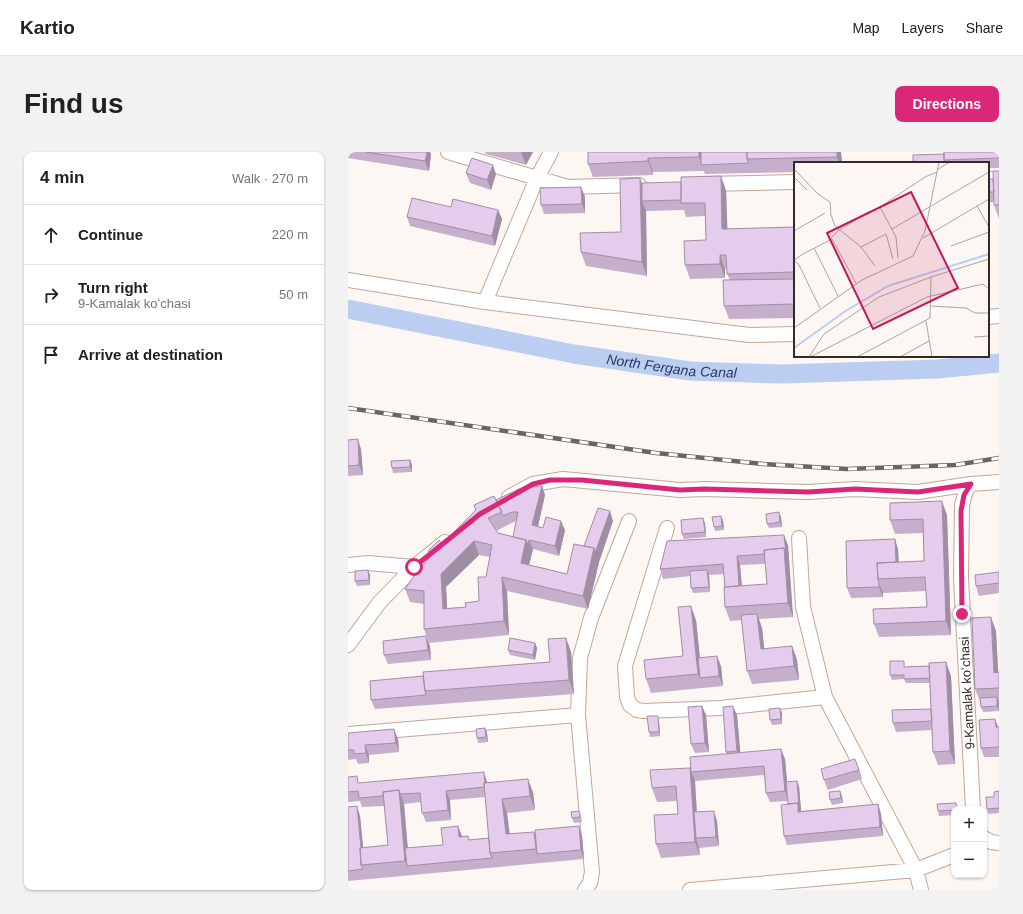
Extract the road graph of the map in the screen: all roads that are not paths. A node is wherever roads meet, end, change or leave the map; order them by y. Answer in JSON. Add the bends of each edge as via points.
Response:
{"nodes":[{"id":1,"x":448,"y":152,"type":"edge"},
{"id":2,"x":551,"y":152,"type":"edge"},
{"id":3,"x":537,"y":178,"type":"junction"},
{"id":4,"x":794,"y":182,"type":"edge"},
{"id":5,"x":693,"y":184,"type":"edge"},
{"id":6,"x":654,"y":185,"type":"edge"},
{"id":7,"x":348,"y":280,"type":"edge"},
{"id":8,"x":485,"y":302,"type":"junction"},
{"id":9,"x":999,"y":316,"type":"edge"},
{"id":10,"x":989,"y":317,"type":"edge"},
{"id":11,"x":794,"y":334,"type":"edge"},
{"id":12,"x":999,"y":482,"type":"edge"},
{"id":13,"x":971,"y":484,"type":"junction"},
{"id":14,"x":500,"y":503,"type":"edge"},
{"id":15,"x":630,"y":521,"type":"dead end"},
{"id":16,"x":667,"y":528,"type":"dead end"},
{"id":17,"x":456,"y":533,"type":"edge"},
{"id":18,"x":799,"y":538,"type":"dead end"},
{"id":19,"x":348,"y":565,"type":"edge"},
{"id":20,"x":414,"y":567,"type":"junction"},
{"id":21,"x":348,"y":645,"type":"edge"},
{"id":22,"x":825,"y":697,"type":"junction"},
{"id":23,"x":578,"y":716,"type":"junction"},
{"id":24,"x":348,"y":734,"type":"edge"},
{"id":25,"x":974,"y":806,"type":"edge"},
{"id":26,"x":951,"y":856,"type":"edge"},
{"id":27,"x":916,"y":870,"type":"junction"},
{"id":28,"x":585,"y":890,"type":"edge"},
{"id":29,"x":690,"y":890,"type":"edge"},
{"id":30,"x":922,"y":890,"type":"edge"}],
"edges":[{"from":1,"to":3,"type":"street"},
{"from":2,"to":3,"type":"street"},
{"from":3,"to":6,"type":"street","via":[[568,187]]},
{"from":3,"to":8,"type":"street"},
{"from":4,"to":5,"type":"street"},
{"from":7,"to":8,"type":"street"},
{"from":8,"to":11,"type":"street","via":[[749,335]]},
{"from":9,"to":10,"type":"street"},
{"from":12,"to":13,"type":"street"},
{"from":13,"to":14,"type":"street","via":[[918,492],[855,489],[808,492],[680,490],[563,479],[533,484]]},
{"from":13,"to":25,"type":"street","name":"9-Kamalak koʻchasi","via":[[964,495],[961,511],[961,578]]},
{"from":15,"to":23,"type":"street","via":[[591,618],[580,658]]},
{"from":16,"to":22,"type":"street","via":[[625,666],[630,705],[644,712],[720,708]]},
{"from":17,"to":20,"type":"street"},
{"from":18,"to":22,"type":"street","via":[[803,607]]},
{"from":19,"to":20,"type":"street","via":[[368,563]]},
{"from":20,"to":21,"type":"street","via":[[379,603]]},
{"from":22,"to":27,"type":"street"},
{"from":23,"to":24,"type":"street"},
{"from":23,"to":28,"type":"street","via":[[592,872],[590,883]]},
{"from":26,"to":27,"type":"street"},
{"from":27,"to":29,"type":"street"},
{"from":27,"to":30,"type":"street"}]}
